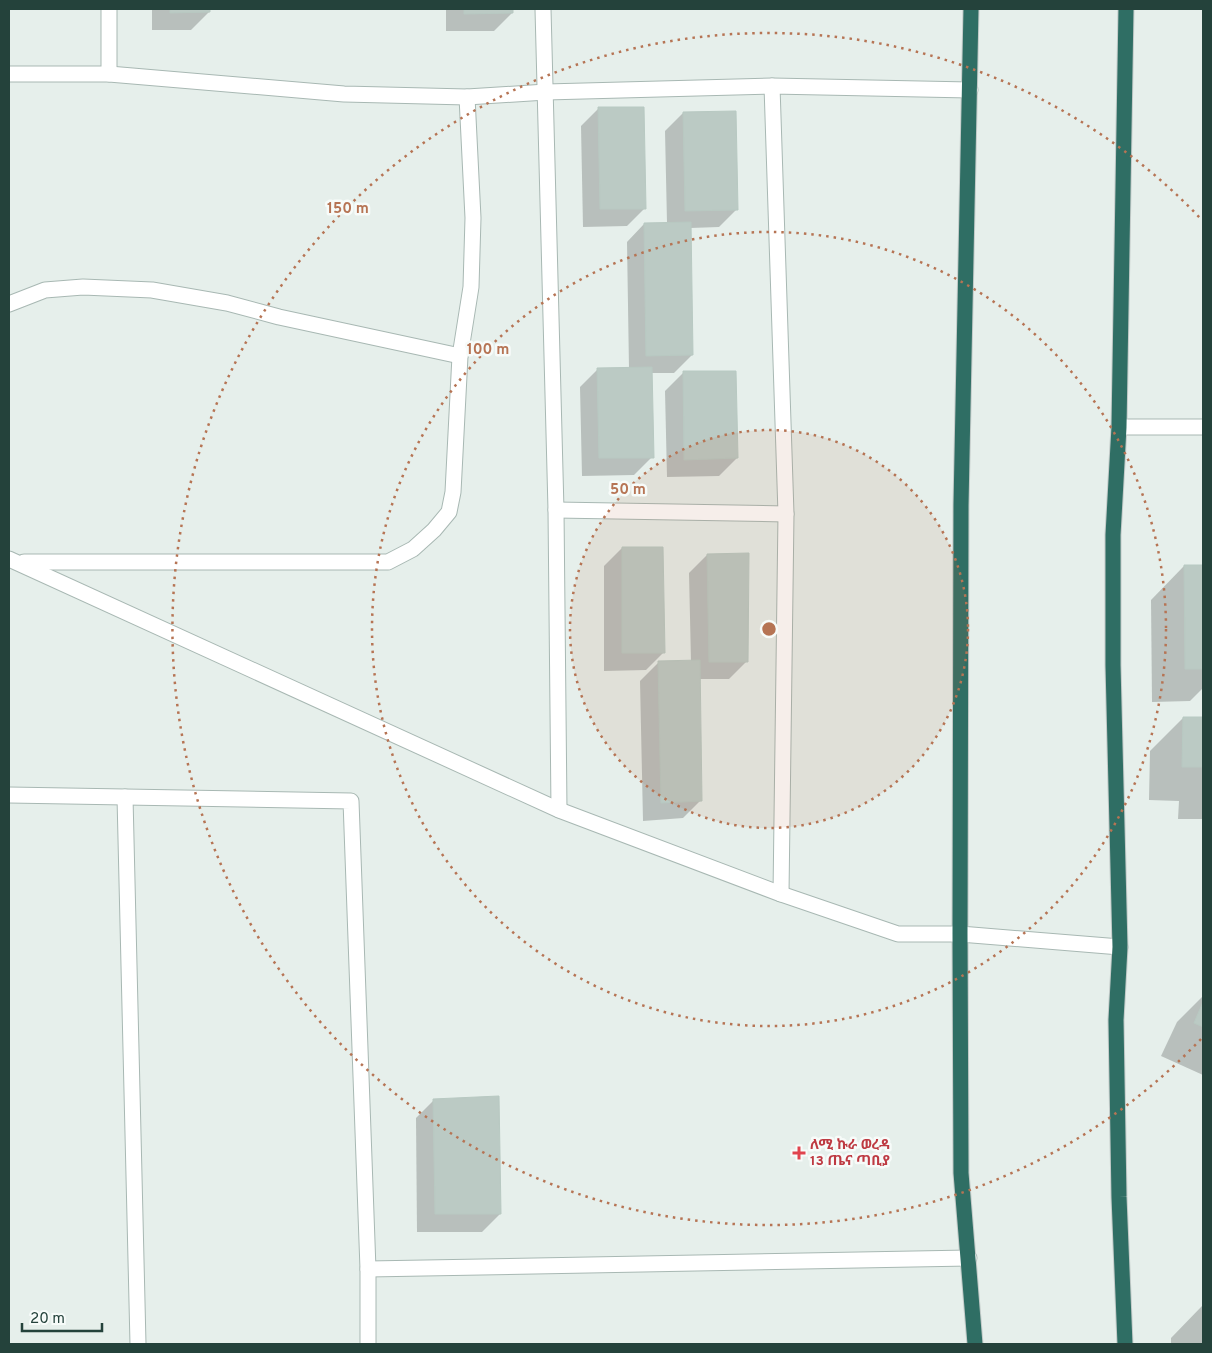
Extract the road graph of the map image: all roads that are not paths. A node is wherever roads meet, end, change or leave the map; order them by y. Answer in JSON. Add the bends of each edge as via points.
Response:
{"nodes":[{"id":1,"x":109,"y":9,"type":"edge"},
{"id":2,"x":543,"y":9,"type":"edge"},
{"id":3,"x":970,"y":9,"type":"edge"},
{"id":4,"x":1126,"y":9,"type":"edge"},
{"id":5,"x":9,"y":74,"type":"edge"},
{"id":6,"x":109,"y":74,"type":"junction"},
{"id":7,"x":772,"y":86,"type":"junction"},
{"id":8,"x":970,"y":90,"type":"junction"},
{"id":9,"x":546,"y":92,"type":"junction"},
{"id":10,"x":467,"y":97,"type":"junction"},
{"id":11,"x":9,"y":304,"type":"edge"},
{"id":12,"x":460,"y":356,"type":"junction"},
{"id":13,"x":1119,"y":427,"type":"junction"},
{"id":14,"x":1203,"y":428,"type":"edge"},
{"id":15,"x":556,"y":510,"type":"junction"},
{"id":16,"x":786,"y":514,"type":"junction"},
{"id":17,"x":13,"y":561,"type":"edge"},
{"id":18,"x":9,"y":796,"type":"edge"},
{"id":19,"x":125,"y":797,"type":"junction"},
{"id":20,"x":559,"y":810,"type":"junction"},
{"id":21,"x":782,"y":894,"type":"junction"},
{"id":22,"x":960,"y":934,"type":"junction"},
{"id":23,"x":1120,"y":947,"type":"junction"},
{"id":24,"x":969,"y":1258,"type":"junction"},
{"id":25,"x":368,"y":1269,"type":"junction"},
{"id":26,"x":138,"y":1344,"type":"edge"},
{"id":27,"x":368,"y":1344,"type":"edge"},
{"id":28,"x":975,"y":1344,"type":"edge"},
{"id":29,"x":1125,"y":1344,"type":"edge"}],
"edges":[{"from":1,"to":6,"type":"street"},
{"from":2,"to":9,"type":"street"},
{"from":3,"to":8,"type":"highway"},
{"from":4,"to":13,"type":"highway"},
{"from":5,"to":6,"type":"street"},
{"from":6,"to":10,"type":"street","via":[[344,94]]},
{"from":7,"to":8,"type":"street"},
{"from":7,"to":9,"type":"street"},
{"from":7,"to":16,"type":"street"},
{"from":8,"to":22,"type":"highway","via":[[961,514]]},
{"from":9,"to":10,"type":"street"},
{"from":9,"to":15,"type":"street"},
{"from":10,"to":12,"type":"street","via":[[473,218],[471,287]]},
{"from":11,"to":12,"type":"street","via":[[45,290],[83,287],[152,290],[227,303],[280,318]]},
{"from":12,"to":17,"type":"street","via":[[453,492],[449,512],[414,549],[388,562]]},
{"from":13,"to":14,"type":"street"},
{"from":13,"to":23,"type":"highway","via":[[1113,535],[1113,665]]},
{"from":15,"to":16,"type":"street"},
{"from":15,"to":20,"type":"street"},
{"from":16,"to":21,"type":"street"},
{"from":17,"to":20,"type":"street"},
{"from":18,"to":19,"type":"street"},
{"from":19,"to":25,"type":"street","via":[[351,801]]},
{"from":19,"to":26,"type":"street"},
{"from":20,"to":21,"type":"street"},
{"from":21,"to":22,"type":"street","via":[[898,934]]},
{"from":22,"to":23,"type":"street"},
{"from":22,"to":24,"type":"highway","via":[[961,1173]]},
{"from":23,"to":29,"type":"highway","via":[[1116,1020]]},
{"from":24,"to":25,"type":"street"},
{"from":24,"to":28,"type":"highway"},
{"from":25,"to":27,"type":"street"}]}
